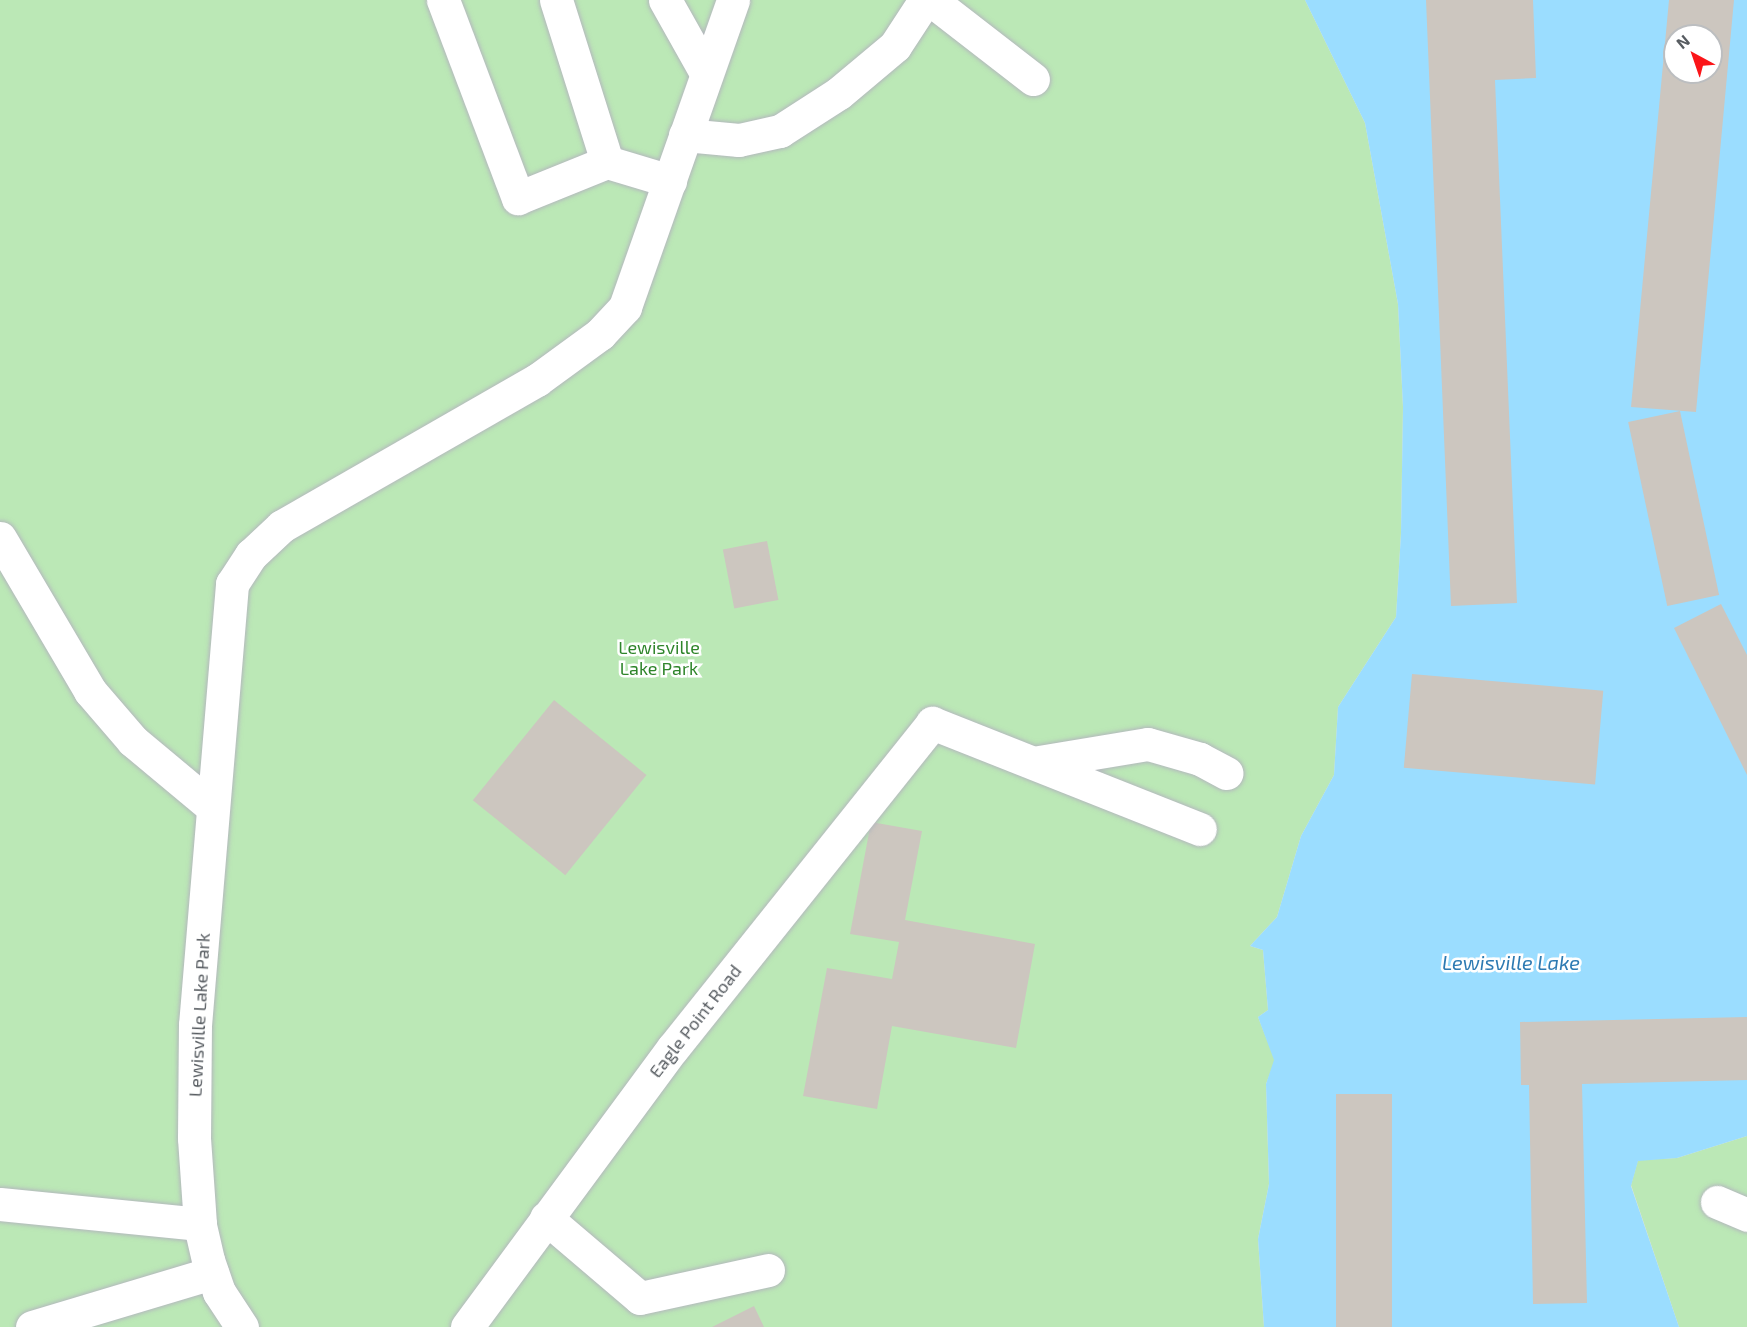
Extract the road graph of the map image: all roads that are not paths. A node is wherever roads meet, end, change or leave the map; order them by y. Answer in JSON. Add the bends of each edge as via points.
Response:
{"nodes":[{"id":1,"x":443,"y":0,"type":"edge"},
{"id":2,"x":556,"y":0,"type":"edge"},
{"id":3,"x":666,"y":0,"type":"edge"},
{"id":4,"x":733,"y":0,"type":"edge"},
{"id":5,"x":925,"y":0,"type":"edge"},
{"id":6,"x":931,"y":0,"type":"edge"},
{"id":7,"x":706,"y":73,"type":"junction"},
{"id":8,"x":1033,"y":79,"type":"dead end"},
{"id":9,"x":686,"y":135,"type":"junction"},
{"id":10,"x":607,"y":162,"type":"junction"},
{"id":11,"x":670,"y":181,"type":"junction"},
{"id":12,"x":0,"y":538,"type":"edge"},
{"id":13,"x":1037,"y":762,"type":"junction"},
{"id":14,"x":1226,"y":773,"type":"dead end"},
{"id":15,"x":211,"y":806,"type":"junction"},
{"id":16,"x":1200,"y":829,"type":"dead end"},
{"id":17,"x":1717,"y":1202,"type":"dead end"},
{"id":18,"x":0,"y":1204,"type":"edge"},
{"id":19,"x":1747,"y":1215,"type":"edge"},
{"id":20,"x":546,"y":1218,"type":"junction"},
{"id":21,"x":200,"y":1224,"type":"junction"},
{"id":22,"x":768,"y":1270,"type":"dead end"},
{"id":23,"x":212,"y":1273,"type":"junction"},
{"id":24,"x":32,"y":1327,"type":"edge"},
{"id":25,"x":242,"y":1327,"type":"edge"},
{"id":26,"x":468,"y":1327,"type":"edge"}],
"edges":[{"from":1,"to":10,"type":"street","via":[[518,198]]},
{"from":2,"to":10,"type":"street"},
{"from":3,"to":7,"type":"street"},
{"from":4,"to":7,"type":"street","name":"Lewisville Lake Park"},
{"from":5,"to":9,"type":"street","via":[[895,46],[839,93],[780,131],[739,140]]},
{"from":6,"to":8,"type":"street"},
{"from":7,"to":9,"type":"street","name":"Lewisville Lake Park"},
{"from":9,"to":11,"type":"street","name":"Lewisville Lake Park"},
{"from":10,"to":11,"type":"street"},
{"from":11,"to":15,"type":"street","name":"Lewisville Lake Park","via":[[625,307],[600,334],[537,380],[322,500],[282,526],[251,555],[232,584],[227,612]]},
{"from":12,"to":15,"type":"street","via":[[90,691],[133,741]]},
{"from":13,"to":14,"type":"street","via":[[1148,744],[1200,759]]},
{"from":13,"to":16,"type":"street"},
{"from":13,"to":20,"type":"street","name":"Eagle Point Road","via":[[932,723],[673,1048]]},
{"from":15,"to":21,"type":"street","name":"Lewisville Lake Park","via":[[195,1024]]},
{"from":17,"to":19,"type":"street"},
{"from":18,"to":21,"type":"street"},
{"from":20,"to":22,"type":"street","via":[[640,1298]]},
{"from":20,"to":26,"type":"street","name":"Eagle Point Road"},
{"from":21,"to":23,"type":"street","name":"Lewisville Lake Park"},
{"from":23,"to":24,"type":"street"},
{"from":23,"to":25,"type":"street","name":"Lewisville Lake Park"}]}
